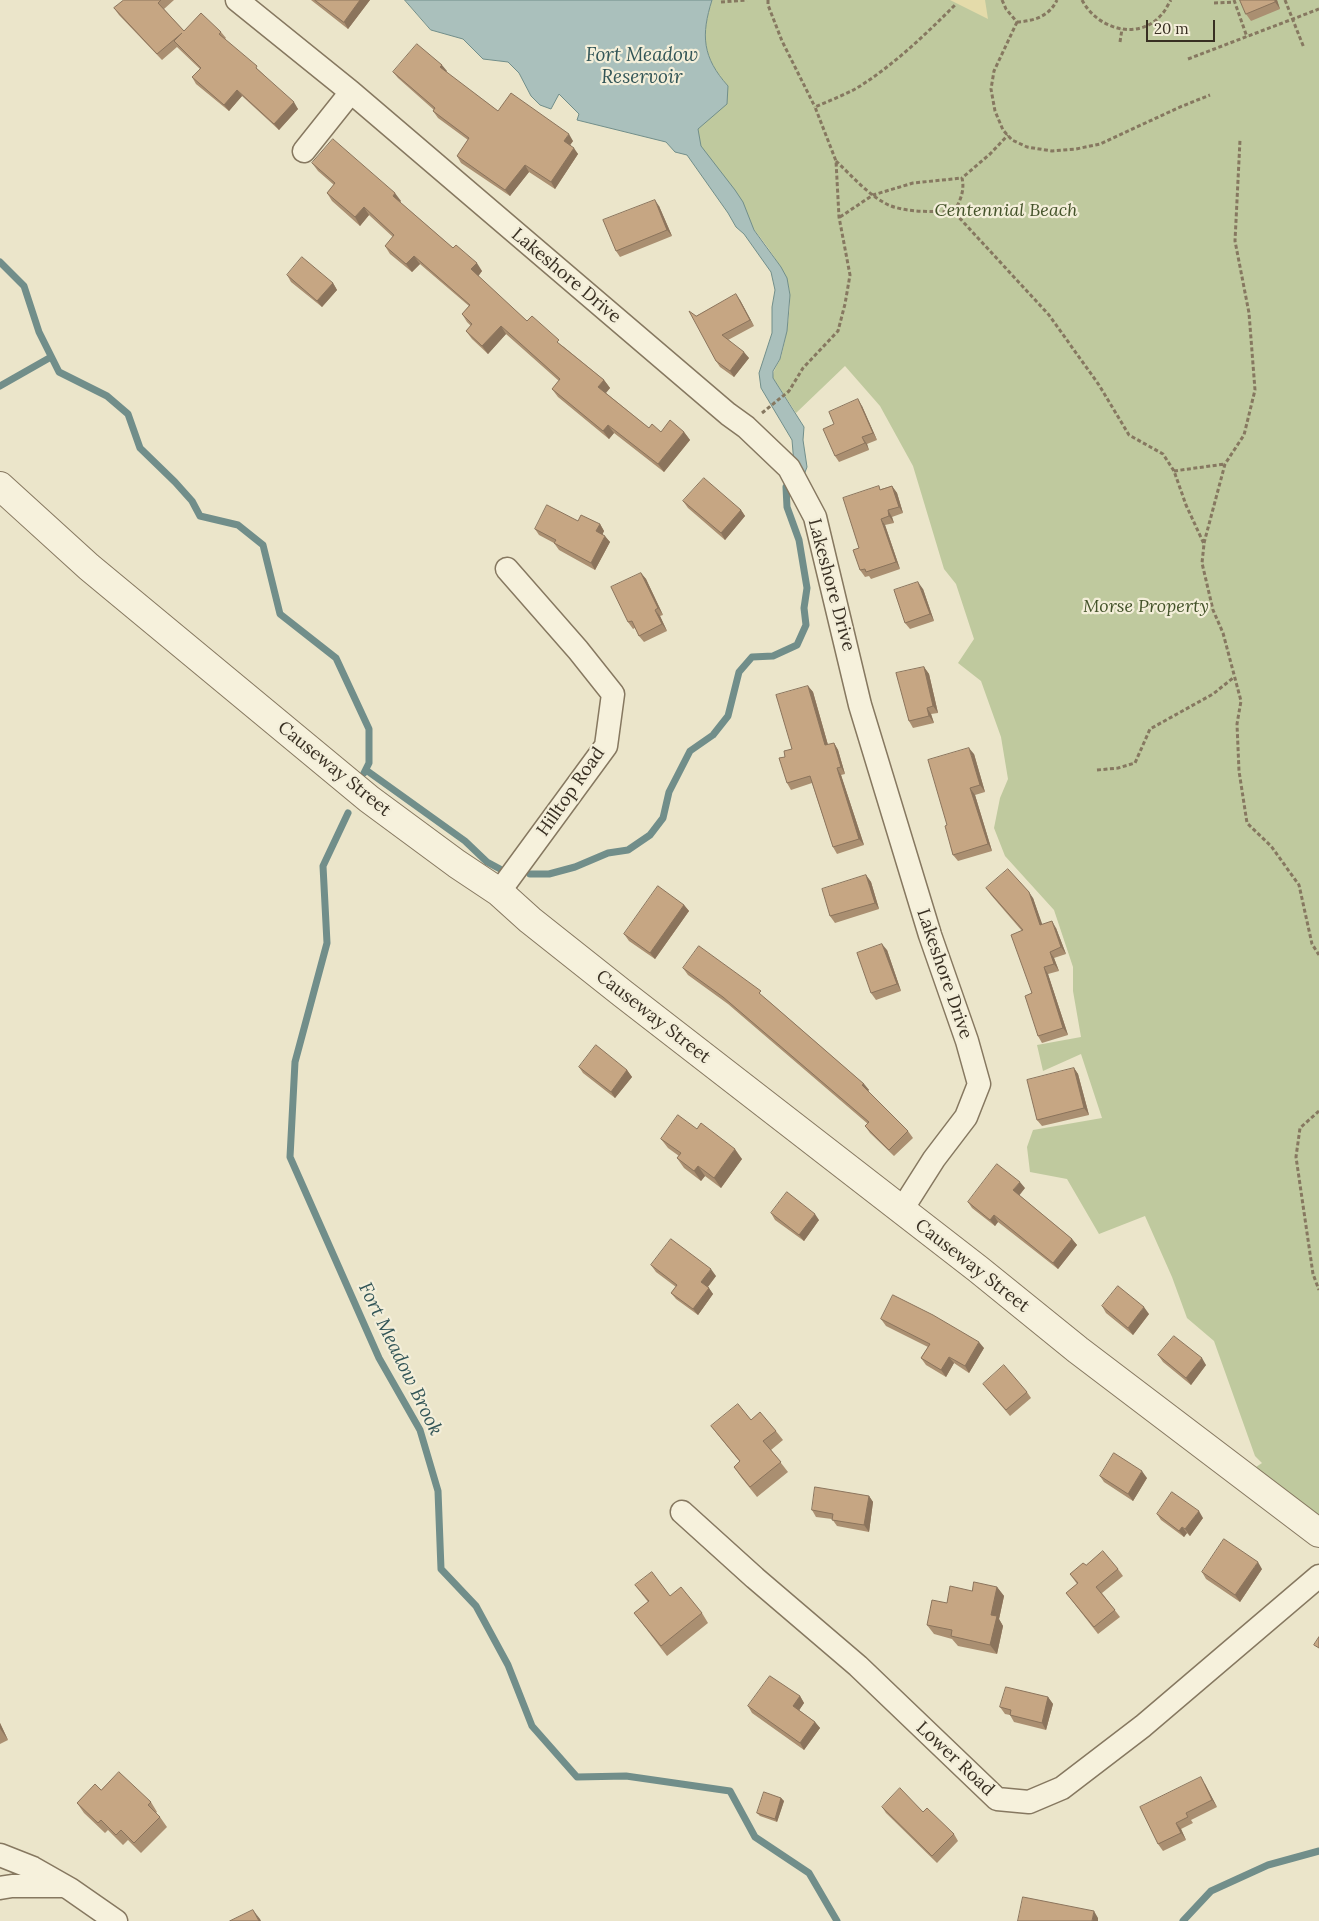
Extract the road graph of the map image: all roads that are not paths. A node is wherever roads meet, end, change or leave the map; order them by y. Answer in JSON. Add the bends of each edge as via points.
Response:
{"nodes":[{"id":1,"x":237,"y":0,"type":"edge"},
{"id":2,"x":351,"y":92,"type":"junction"},
{"id":3,"x":304,"y":151,"type":"dead end"},
{"id":4,"x":0,"y":486,"type":"edge"},
{"id":5,"x":507,"y":569,"type":"dead end"},
{"id":6,"x":499,"y":892,"type":"junction"},
{"id":7,"x":901,"y":1211,"type":"junction"},
{"id":8,"x":682,"y":1512,"type":"dead end"},
{"id":9,"x":1319,"y":1533,"type":"edge"},
{"id":10,"x":1319,"y":1576,"type":"edge"},
{"id":11,"x":0,"y":1855,"type":"edge"},
{"id":12,"x":62,"y":1886,"type":"junction"},
{"id":13,"x":0,"y":1888,"type":"edge"},
{"id":14,"x":116,"y":1921,"type":"edge"}],
"edges":[{"from":1,"to":2,"type":"street","name":"Lakeshore Drive"},
{"from":2,"to":3,"type":"street"},
{"from":2,"to":7,"type":"street","name":"Lakeshore Drive","via":[[746,427],[789,468],[815,517],[860,705],[978,1084],[966,1117]]},
{"from":4,"to":6,"type":"street","name":"Causeway Street","via":[[89,567],[369,799]]},
{"from":5,"to":6,"type":"street","name":"Hilltop Road","via":[[613,694],[606,746]]},
{"from":6,"to":7,"type":"street","name":"Causeway Street"},
{"from":7,"to":9,"type":"street","name":"Causeway Street"},
{"from":8,"to":10,"type":"street","name":"Lower Road","via":[[858,1666],[997,1799],[1029,1802],[1062,1788],[1143,1726]]},
{"from":11,"to":12,"type":"street","via":[[33,1868]]},
{"from":12,"to":13,"type":"street"},
{"from":12,"to":14,"type":"street"}]}
